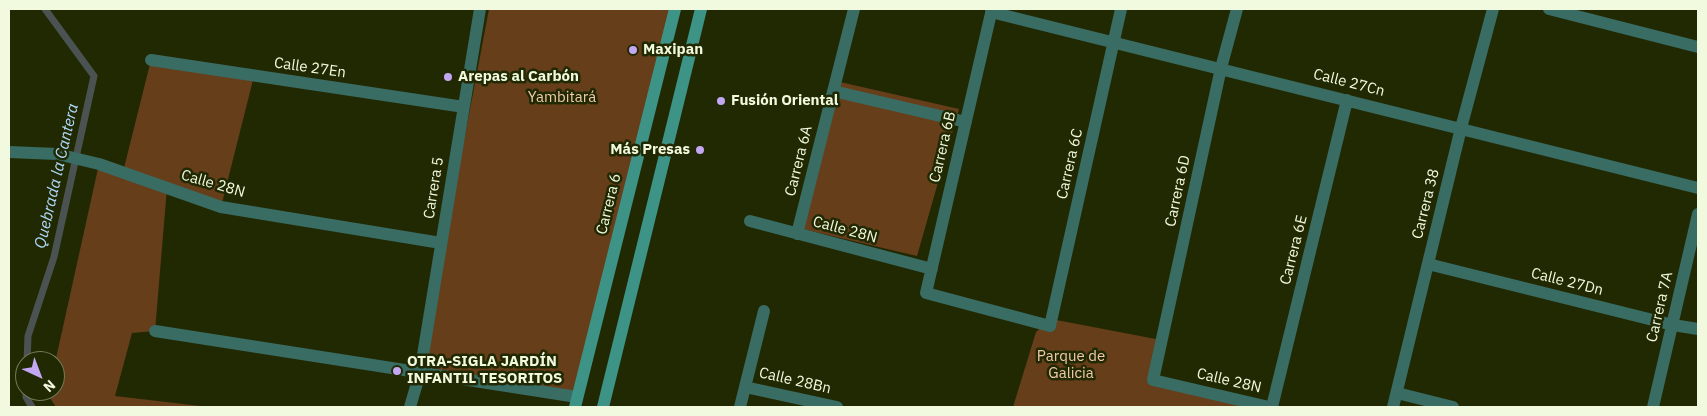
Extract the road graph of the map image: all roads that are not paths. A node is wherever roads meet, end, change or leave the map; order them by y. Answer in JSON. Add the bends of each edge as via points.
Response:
{"nodes":[{"id":1,"x":480,"y":9,"type":"edge"},
{"id":2,"x":675,"y":9,"type":"edge"},
{"id":3,"x":701,"y":9,"type":"edge"},
{"id":4,"x":854,"y":9,"type":"edge"},
{"id":5,"x":1121,"y":9,"type":"edge"},
{"id":6,"x":1237,"y":9,"type":"edge"},
{"id":7,"x":1493,"y":9,"type":"edge"},
{"id":8,"x":1549,"y":9,"type":"edge"},
{"id":9,"x":992,"y":10,"type":"edge"},
{"id":10,"x":1114,"y":42,"type":"junction"},
{"id":11,"x":1698,"y":46,"type":"edge"},
{"id":12,"x":151,"y":60,"type":"dead end"},
{"id":13,"x":1221,"y":68,"type":"junction"},
{"id":14,"x":833,"y":91,"type":"junction"},
{"id":15,"x":1347,"y":100,"type":"junction"},
{"id":16,"x":464,"y":107,"type":"junction"},
{"id":17,"x":966,"y":122,"type":"junction"},
{"id":18,"x":1461,"y":128,"type":"junction"},
{"id":19,"x":9,"y":152,"type":"edge"},
{"id":20,"x":1698,"y":188,"type":"edge"},
{"id":21,"x":1698,"y":214,"type":"edge"},
{"id":22,"x":750,"y":221,"type":"dead end"},
{"id":23,"x":797,"y":234,"type":"junction"},
{"id":24,"x":442,"y":243,"type":"junction"},
{"id":25,"x":1428,"y":264,"type":"junction"},
{"id":26,"x":932,"y":269,"type":"junction"},
{"id":27,"x":926,"y":293,"type":"joint"},
{"id":28,"x":764,"y":311,"type":"dead end"},
{"id":29,"x":1673,"y":325,"type":"junction"},
{"id":30,"x":1698,"y":329,"type":"edge"},
{"id":31,"x":154,"y":331,"type":"dead end"},
{"id":32,"x":420,"y":373,"type":"junction"},
{"id":33,"x":1153,"y":380,"type":"joint"},
{"id":34,"x":745,"y":386,"type":"junction"},
{"id":35,"x":1397,"y":392,"type":"junction"},
{"id":36,"x":576,"y":402,"type":"edge"},
{"id":37,"x":410,"y":407,"type":"edge"},
{"id":38,"x":603,"y":407,"type":"edge"},
{"id":39,"x":740,"y":407,"type":"edge"},
{"id":40,"x":837,"y":407,"type":"edge"},
{"id":41,"x":1271,"y":407,"type":"edge"},
{"id":42,"x":1393,"y":407,"type":"edge"},
{"id":43,"x":1454,"y":407,"type":"edge"},
{"id":44,"x":1653,"y":407,"type":"edge"}],
"edges":[{"from":1,"to":16,"type":"street","name":"Carrera 5"},
{"from":2,"to":36,"type":"main road","name":"Carrera 6"},
{"from":3,"to":38,"type":"main road"},
{"from":4,"to":14,"type":"street","name":"Carrera 6A"},
{"from":5,"to":10,"type":"street","name":"Carrera 6C"},
{"from":6,"to":13,"type":"street","name":"Carrera 6D"},
{"from":7,"to":18,"type":"street","name":"Carrera 38"},
{"from":8,"to":11,"type":"street"},
{"from":9,"to":10,"type":"street","name":"Calle 27Cn"},
{"from":9,"to":17,"type":"street","name":"Carrera 6B"},
{"from":10,"to":13,"type":"street","name":"Calle 27Cn"},
{"from":10,"to":27,"type":"street","name":"Carrera 6C","via":[[1050,326]]},
{"from":12,"to":16,"type":"street","name":"Calle 27En"},
{"from":13,"to":15,"type":"street","name":"Calle 27Cn"},
{"from":13,"to":33,"type":"street","name":"Carrera 6D"},
{"from":14,"to":17,"type":"street"},
{"from":14,"to":23,"type":"street","name":"Carrera 6A"},
{"from":15,"to":18,"type":"street","name":"Calle 27Cn"},
{"from":15,"to":41,"type":"street","name":"Carrera 6E"},
{"from":16,"to":24,"type":"street","name":"Carrera 5"},
{"from":17,"to":26,"type":"street","name":"Carrera 6B"},
{"from":18,"to":20,"type":"street","name":"Calle 27Cn"},
{"from":18,"to":25,"type":"street","name":"Carrera 38"},
{"from":19,"to":24,"type":"street","name":"Calle 28N","via":[[57,154],[99,164],[221,207]]},
{"from":21,"to":29,"type":"street","name":"Carrera 7A"},
{"from":22,"to":23,"type":"street","name":"Calle 28N"},
{"from":23,"to":26,"type":"street","name":"Calle 28N"},
{"from":24,"to":32,"type":"street","name":"Carrera 5"},
{"from":25,"to":29,"type":"street","name":"Calle 27Dn"},
{"from":25,"to":35,"type":"street","name":"Carrera 38"},
{"from":26,"to":27,"type":"street","name":"Carrera 6B"},
{"from":28,"to":34,"type":"street"},
{"from":29,"to":30,"type":"street","name":"Calle 27Dn"},
{"from":29,"to":44,"type":"street","name":"Carrera 7A"},
{"from":31,"to":32,"type":"street"},
{"from":32,"to":36,"type":"street"},
{"from":32,"to":37,"type":"street","name":"Carrera 5"},
{"from":33,"to":41,"type":"street","name":"Calle 28N"},
{"from":34,"to":39,"type":"street"},
{"from":34,"to":40,"type":"street","name":"Calle 28Bn"},
{"from":35,"to":42,"type":"street","name":"Carrera 38"},
{"from":35,"to":43,"type":"street"}]}
